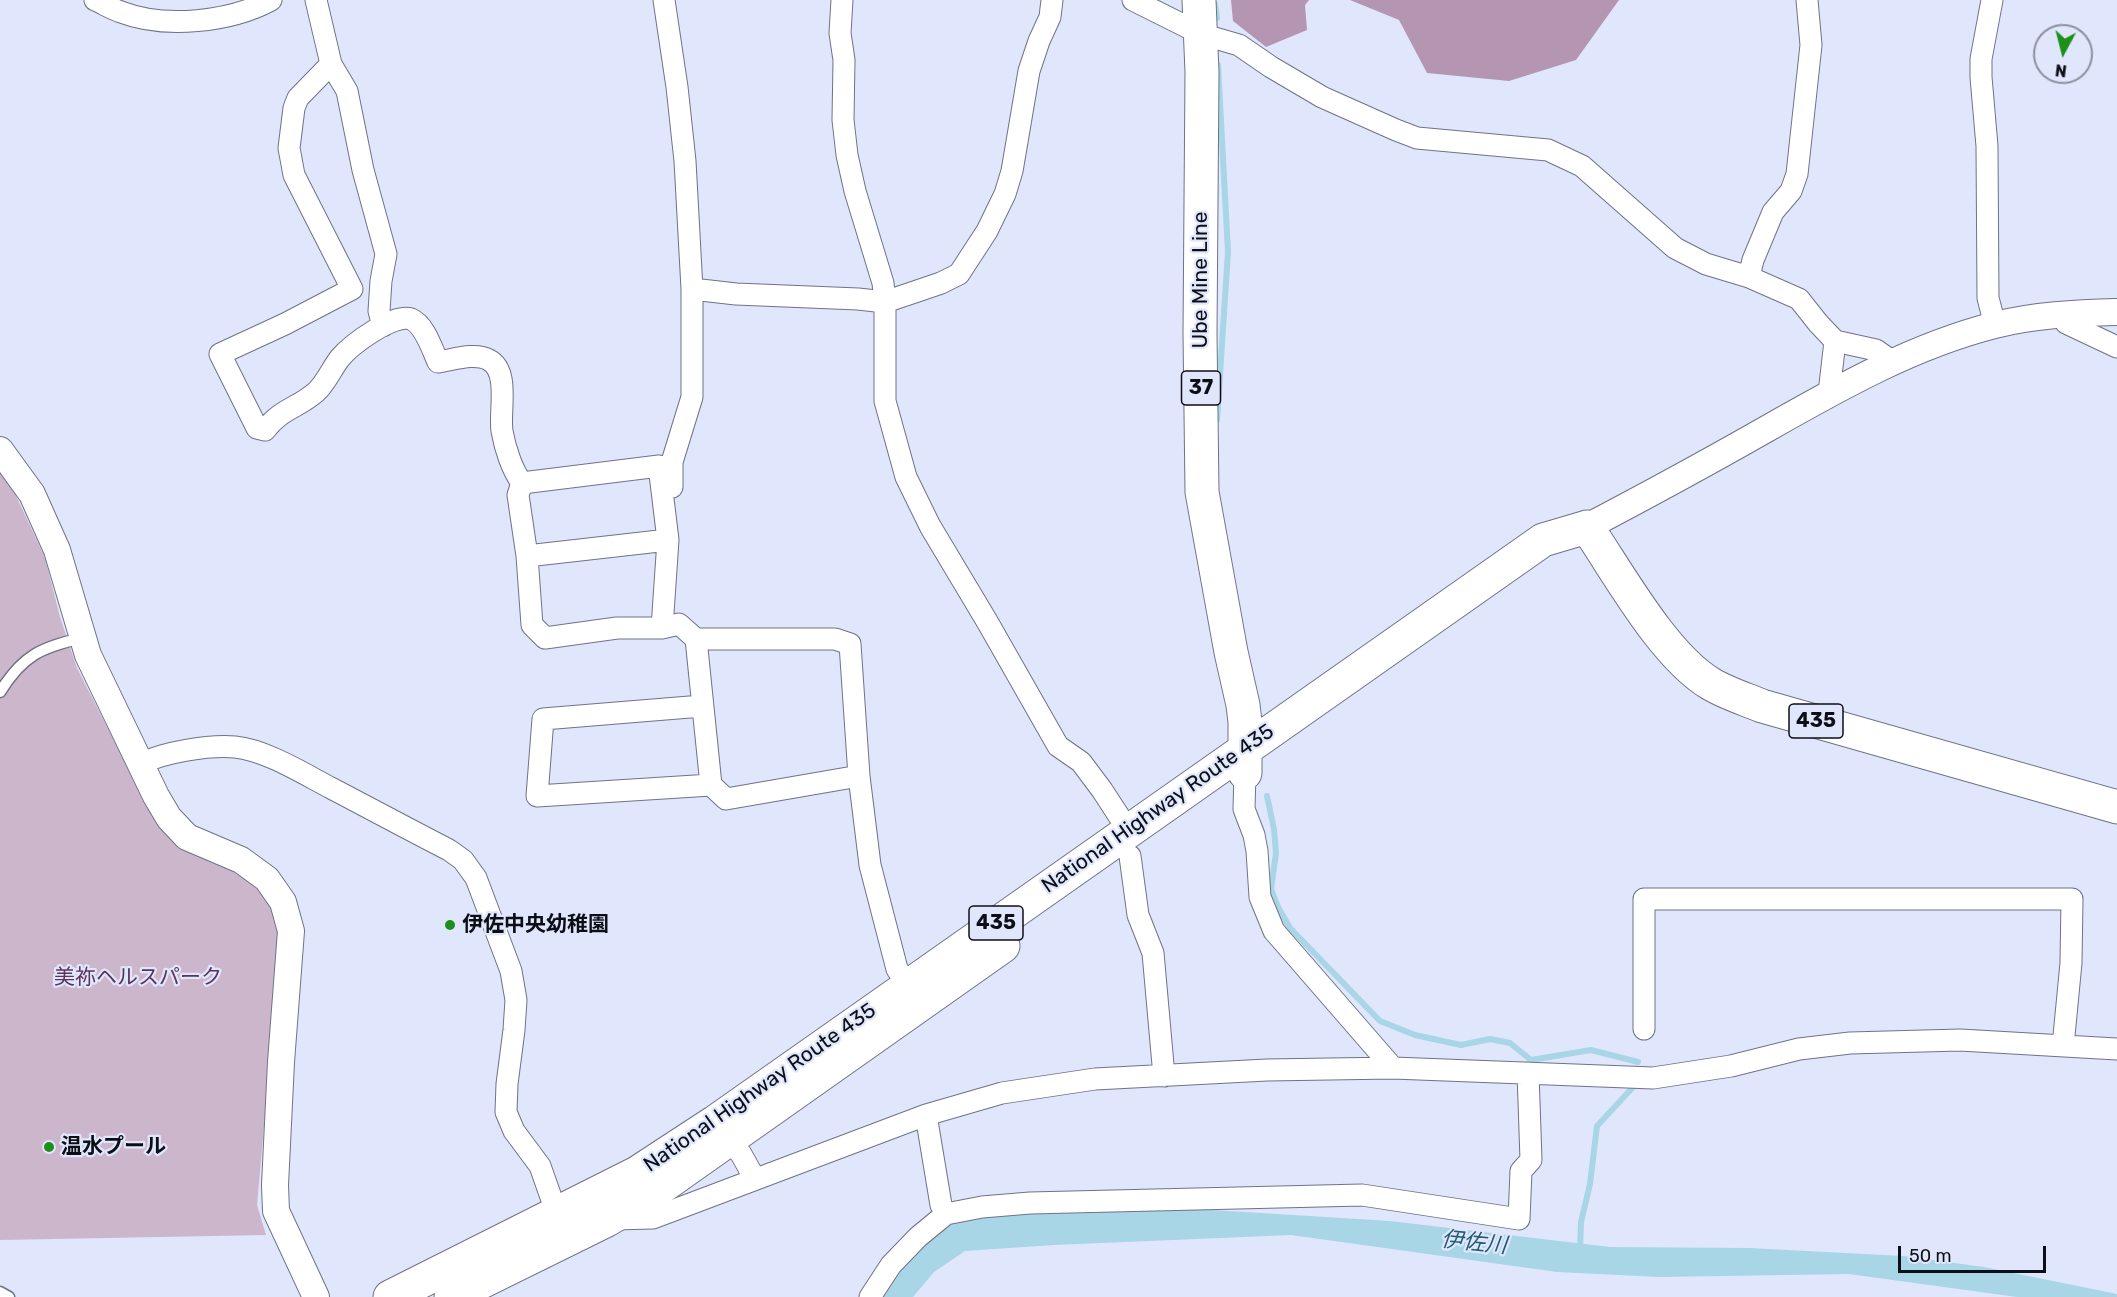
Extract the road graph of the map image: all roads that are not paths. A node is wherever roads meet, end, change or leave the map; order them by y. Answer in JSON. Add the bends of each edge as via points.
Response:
{"nodes":[{"id":1,"x":95,"y":0,"type":"edge"},
{"id":2,"x":271,"y":0,"type":"edge"},
{"id":3,"x":316,"y":0,"type":"edge"},
{"id":4,"x":664,"y":0,"type":"edge"},
{"id":5,"x":842,"y":0,"type":"edge"},
{"id":6,"x":1053,"y":0,"type":"edge"},
{"id":7,"x":1133,"y":0,"type":"edge"},
{"id":8,"x":1199,"y":0,"type":"edge"},
{"id":9,"x":1807,"y":0,"type":"edge"},
{"id":10,"x":1992,"y":0,"type":"edge"},
{"id":11,"x":1201,"y":34,"type":"junction"},
{"id":12,"x":331,"y":64,"type":"junction"},
{"id":13,"x":1749,"y":277,"type":"junction"},
{"id":14,"x":692,"y":289,"type":"junction"},
{"id":15,"x":885,"y":302,"type":"junction"},
{"id":16,"x":2117,"y":312,"type":"edge"},
{"id":17,"x":2063,"y":315,"type":"junction"},
{"id":18,"x":1995,"y":325,"type":"junction"},
{"id":19,"x":383,"y":326,"type":"junction"},
{"id":20,"x":1835,"y":341,"type":"junction"},
{"id":21,"x":2117,"y":347,"type":"edge"},
{"id":22,"x":1893,"y":362,"type":"junction"},
{"id":23,"x":1829,"y":393,"type":"junction"},
{"id":24,"x":0,"y":450,"type":"edge"},
{"id":25,"x":522,"y":483,"type":"junction"},
{"id":26,"x":665,"y":513,"type":"junction"},
{"id":27,"x":1587,"y":527,"type":"junction"},
{"id":28,"x":668,"y":540,"type":"junction"},
{"id":29,"x":527,"y":556,"type":"junction"},
{"id":30,"x":662,"y":628,"type":"junction"},
{"id":31,"x":82,"y":638,"type":"junction"},
{"id":32,"x":696,"y":639,"type":"junction"},
{"id":33,"x":0,"y":692,"type":"edge"},
{"id":34,"x":702,"y":706,"type":"junction"},
{"id":35,"x":1245,"y":760,"type":"junction"},
{"id":36,"x":140,"y":764,"type":"junction"},
{"id":37,"x":859,"y":776,"type":"junction"},
{"id":38,"x":711,"y":785,"type":"junction"},
{"id":39,"x":2117,"y":807,"type":"edge"},
{"id":40,"x":1129,"y":843,"type":"junction"},
{"id":41,"x":915,"y":995,"type":"junction"},
{"id":42,"x":1644,"y":1029,"type":"dead end"},
{"id":43,"x":2063,"y":1046,"type":"junction"},
{"id":44,"x":2117,"y":1049,"type":"edge"},
{"id":45,"x":1393,"y":1068,"type":"junction"},
{"id":46,"x":1528,"y":1073,"type":"junction"},
{"id":47,"x":1164,"y":1076,"type":"junction"},
{"id":48,"x":926,"y":1115,"type":"junction"},
{"id":49,"x":722,"y":1131,"type":"junction"},
{"id":50,"x":755,"y":1179,"type":"junction"},
{"id":51,"x":559,"y":1213,"type":"junction"},
{"id":52,"x":946,"y":1214,"type":"junction"},
{"id":53,"x":607,"y":1220,"type":"junction"},
{"id":54,"x":0,"y":1292,"type":"edge"},
{"id":55,"x":9,"y":1297,"type":"edge"},
{"id":56,"x":316,"y":1297,"type":"edge"},
{"id":57,"x":390,"y":1297,"type":"edge"},
{"id":58,"x":451,"y":1297,"type":"edge"},
{"id":59,"x":870,"y":1297,"type":"edge"}],
"edges":[{"from":1,"to":2,"type":"street","via":[[130,15],[178,20],[218,19]]},
{"from":3,"to":12,"type":"street"},
{"from":4,"to":14,"type":"street","via":[[685,161]]},
{"from":5,"to":15,"type":"street","via":[[840,33],[847,154]]},
{"from":6,"to":15,"type":"street","via":[[1029,71],[1012,171],[987,231],[959,274]]},
{"from":7,"to":11,"type":"street"},
{"from":8,"to":11,"type":"main road","name":"Ube Mine Line","number":"37"},
{"from":9,"to":13,"type":"street","via":[[1811,45],[1797,174],[1791,191],[1773,212]]},
{"from":10,"to":18,"type":"street","via":[[1981,77],[1987,146],[1988,298]]},
{"from":11,"to":13,"type":"street","via":[[1239,45],[1323,97],[1417,138],[1548,150],[1582,166],[1675,248],[1706,264]]},
{"from":11,"to":35,"type":"main road","name":"Ube Mine Line","number":"37","via":[[1202,492],[1243,705]]},
{"from":12,"to":19,"type":"street","via":[[347,91],[386,254],[379,311]]},
{"from":12,"to":19,"type":"street","via":[[298,98],[289,148],[294,176],[352,289],[220,354],[257,428],[265,430],[272,420],[318,391],[350,348]]},
{"from":13,"to":20,"type":"street","via":[[1799,299]]},
{"from":14,"to":15,"type":"street"},
{"from":14,"to":26,"type":"street","via":[[692,397],[672,462],[672,502]]},
{"from":15,"to":40,"type":"street","via":[[885,401],[906,477],[930,526],[1058,746],[1081,762],[1102,790]]},
{"from":16,"to":17,"type":"street"},
{"from":17,"to":18,"type":"street"},
{"from":17,"to":21,"type":"street","via":[[2066,323],[2080,332]]},
{"from":18,"to":22,"type":"street","via":[[1931,345]]},
{"from":19,"to":25,"type":"street","via":[[397,318],[411,320],[421,328],[438,362],[477,356],[498,368],[502,381],[502,433],[515,474]]},
{"from":20,"to":22,"type":"street","via":[[1876,350]]},
{"from":20,"to":23,"type":"street"},
{"from":22,"to":23,"type":"street"},
{"from":23,"to":27,"type":"street"},
{"from":24,"to":31,"type":"street","via":[[32,494],[57,550]]},
{"from":25,"to":26,"type":"street","via":[[659,466]]},
{"from":25,"to":29,"type":"street","via":[[518,495]]},
{"from":26,"to":28,"type":"street"},
{"from":27,"to":35,"type":"main road","name":"National Highway Route 435","number":"435","via":[[1543,540]]},
{"from":27,"to":39,"type":"main road","number":"435","via":[[1655,628],[1683,662],[1711,684],[1762,706]]},
{"from":28,"to":29,"type":"street"},
{"from":28,"to":30,"type":"street"},
{"from":29,"to":30,"type":"street","via":[[532,625],[544,638],[617,628]]},
{"from":30,"to":32,"type":"street","via":[[679,624]]},
{"from":31,"to":33,"type":"lane","via":[[50,645],[28,658]]},
{"from":31,"to":36,"type":"street"},
{"from":32,"to":34,"type":"street"},
{"from":32,"to":37,"type":"street","via":[[835,639],[850,644]]},
{"from":34,"to":38,"type":"street"},
{"from":34,"to":38,"type":"street","via":[[543,719],[537,796]]},
{"from":35,"to":40,"type":"main road","name":"National Highway Route 435","number":"435"},
{"from":35,"to":45,"type":"street","via":[[1244,808],[1257,851],[1260,897],[1274,931]]},
{"from":36,"to":51,"type":"street","via":[[153,757],[236,747],[295,769],[463,860],[477,878],[511,971],[516,1000],[506,1113],[540,1166]]},
{"from":36,"to":56,"type":"street","via":[[169,818],[187,837],[241,860],[267,879],[283,902],[291,930],[276,1211]]},
{"from":37,"to":38,"type":"street","via":[[726,799]]},
{"from":37,"to":41,"type":"street","via":[[870,865],[897,969]]},
{"from":40,"to":41,"type":"main road","name":"National Highway Route 435","number":"435"},
{"from":40,"to":47,"type":"street","via":[[1138,915],[1153,953]]},
{"from":41,"to":49,"type":"main road","name":"National Highway Route 435","number":"435"},
{"from":42,"to":43,"type":"street","via":[[1644,899],[2072,899]]},
{"from":43,"to":44,"type":"street"},
{"from":43,"to":46,"type":"street","via":[[1960,1040],[1850,1043],[1799,1049],[1731,1066],[1653,1078]]},
{"from":45,"to":46,"type":"street"},
{"from":45,"to":47,"type":"street"},
{"from":46,"to":52,"type":"street","via":[[1531,1160],[1521,1172],[1519,1219],[1362,1195],[1030,1203]]},
{"from":47,"to":48,"type":"street","via":[[1095,1079],[1002,1094]]},
{"from":48,"to":50,"type":"street"},
{"from":48,"to":52,"type":"street","via":[[941,1205]]},
{"from":49,"to":50,"type":"street"},
{"from":49,"to":51,"type":"main road","name":"National Highway Route 435","number":"435"},
{"from":49,"to":53,"type":"main road","name":"National Highway Route 435","number":"435","via":[[653,1193]]},
{"from":50,"to":53,"type":"street","via":[[653,1218]]},
{"from":51,"to":57,"type":"main road","name":"National Highway Route 435","number":"435"},
{"from":52,"to":59,"type":"street","via":[[891,1265]]},
{"from":53,"to":58,"type":"main road","name":"National Highway Route 435","number":"435"},
{"from":54,"to":55,"type":"lane"}]}
